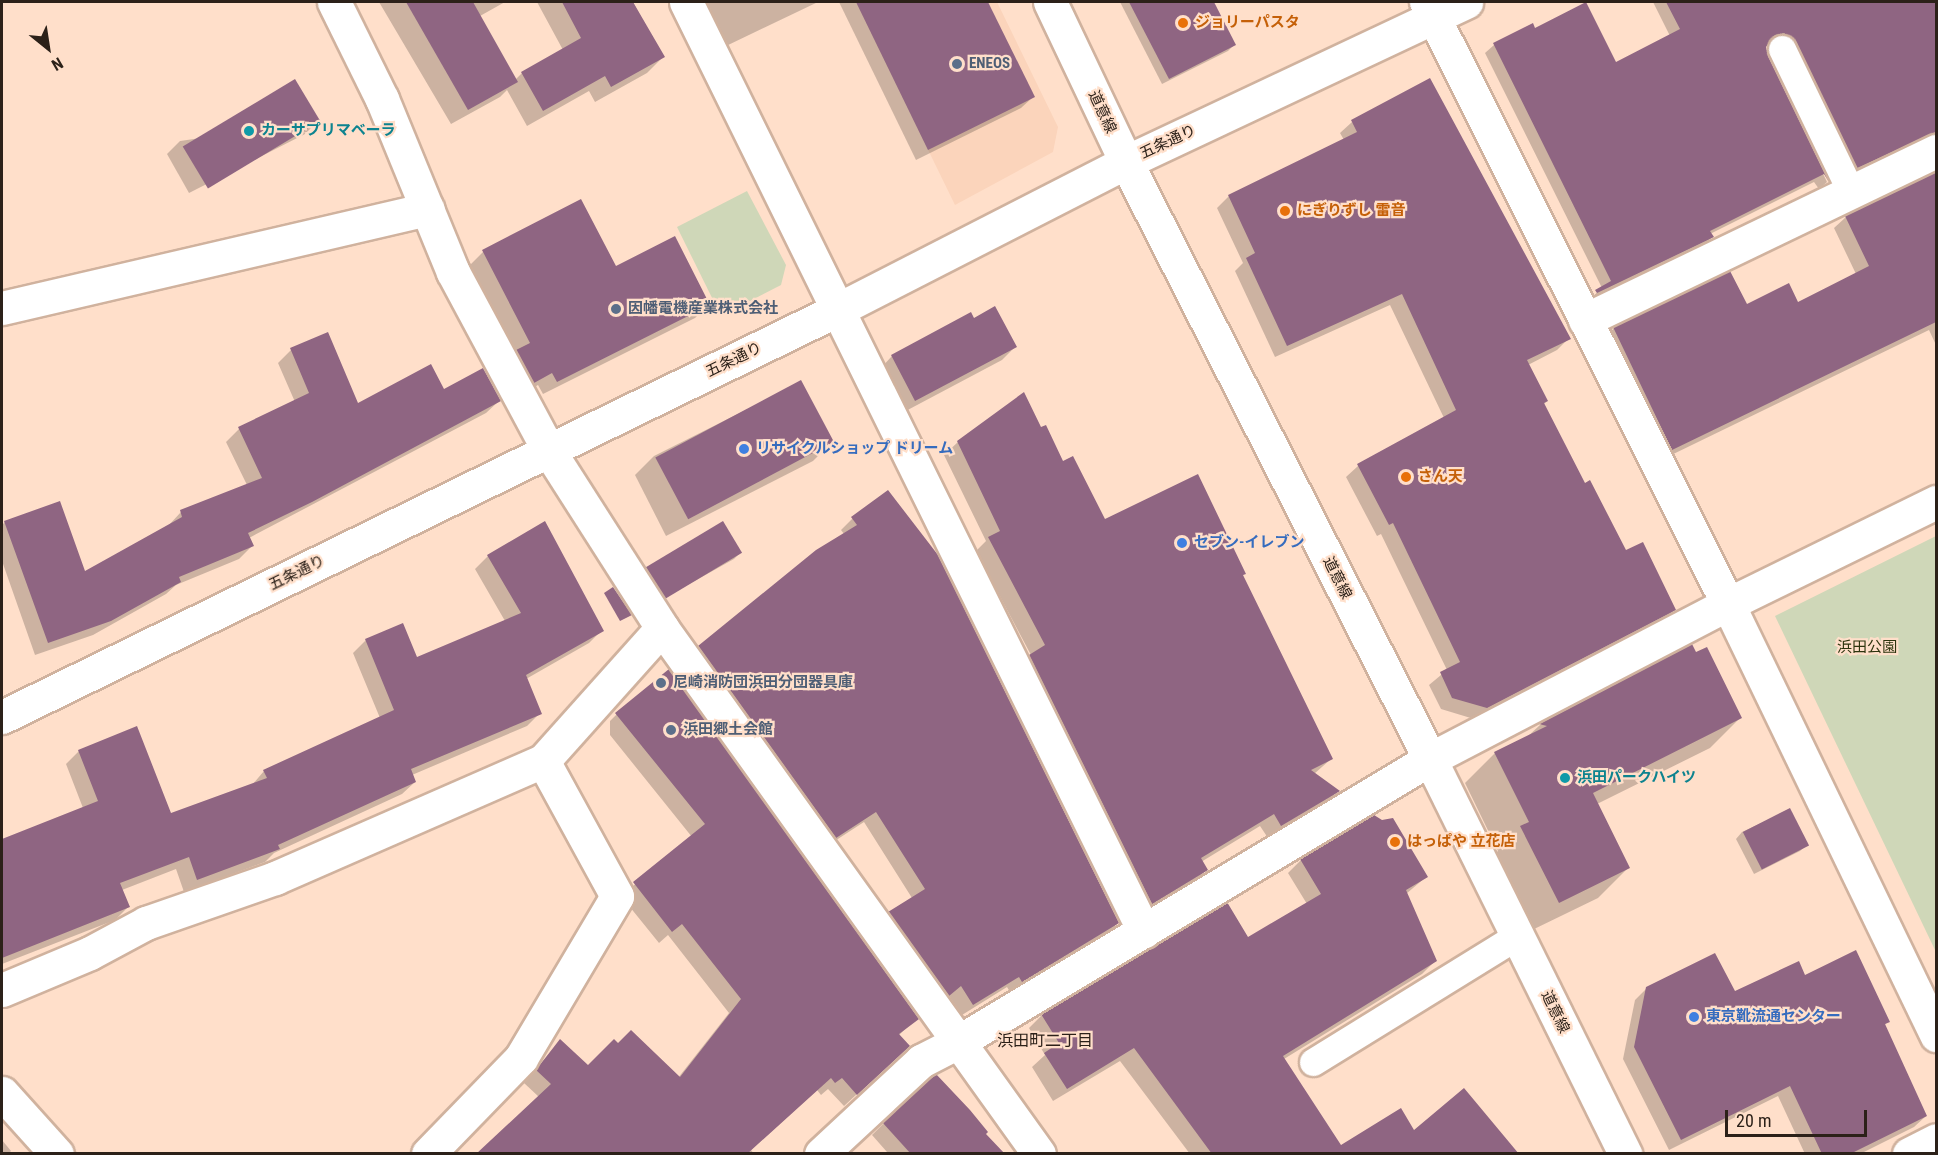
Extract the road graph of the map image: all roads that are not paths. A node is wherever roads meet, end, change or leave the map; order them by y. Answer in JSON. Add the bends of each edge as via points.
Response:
{"nodes":[{"id":1,"x":334,"y":2,"type":"edge"},
{"id":2,"x":686,"y":2,"type":"edge"},
{"id":3,"x":1050,"y":2,"type":"edge"},
{"id":4,"x":1466,"y":2,"type":"edge"},
{"id":5,"x":1430,"y":9,"type":"edge"},
{"id":6,"x":1782,"y":49,"type":"dead end"},
{"id":7,"x":1936,"y":151,"type":"edge"},
{"id":8,"x":1126,"y":162,"type":"junction"},
{"id":9,"x":1851,"y":192,"type":"junction"},
{"id":10,"x":428,"y":209,"type":"junction"},
{"id":11,"x":2,"y":308,"type":"edge"},
{"id":12,"x":839,"y":309,"type":"junction"},
{"id":13,"x":1585,"y":320,"type":"junction"},
{"id":14,"x":549,"y":451,"type":"junction"},
{"id":15,"x":1936,"y":502,"type":"edge"},
{"id":16,"x":1728,"y":604,"type":"junction"},
{"id":17,"x":662,"y":628,"type":"junction"},
{"id":18,"x":2,"y":717,"type":"edge"},
{"id":19,"x":1430,"y":759,"type":"junction"},
{"id":20,"x":543,"y":761,"type":"junction"},
{"id":21,"x":1144,"y":931,"type":"junction"},
{"id":22,"x":1517,"y":936,"type":"junction"},
{"id":23,"x":2,"y":990,"type":"edge"},
{"id":24,"x":1936,"y":1035,"type":"edge"},
{"id":25,"x":958,"y":1042,"type":"junction"},
{"id":26,"x":1313,"y":1062,"type":"dead end"},
{"id":27,"x":2,"y":1094,"type":"edge"},
{"id":28,"x":1936,"y":1140,"type":"edge"},
{"id":29,"x":57,"y":1154,"type":"edge"},
{"id":30,"x":428,"y":1154,"type":"edge"},
{"id":31,"x":821,"y":1154,"type":"edge"},
{"id":32,"x":1039,"y":1154,"type":"edge"},
{"id":33,"x":1625,"y":1154,"type":"edge"},
{"id":34,"x":1909,"y":1154,"type":"edge"}],
"edges":[{"from":1,"to":10,"type":"street","via":[[382,99]]},
{"from":2,"to":12,"type":"street"},
{"from":3,"to":8,"type":"street","name":"道意線"},
{"from":4,"to":5,"type":"street","name":"五条通り"},
{"from":5,"to":8,"type":"street","name":"五条通り"},
{"from":5,"to":13,"type":"street"},
{"from":6,"to":9,"type":"lane"},
{"from":7,"to":9,"type":"street"},
{"from":8,"to":12,"type":"street","name":"五条通り"},
{"from":8,"to":19,"type":"street","name":"道意線"},
{"from":9,"to":13,"type":"street"},
{"from":10,"to":11,"type":"street"},
{"from":10,"to":14,"type":"street","via":[[453,272]]},
{"from":12,"to":14,"type":"street","name":"五条通り"},
{"from":12,"to":21,"type":"street"},
{"from":13,"to":16,"type":"street"},
{"from":14,"to":17,"type":"street"},
{"from":14,"to":18,"type":"street","name":"五条通り"},
{"from":15,"to":16,"type":"street"},
{"from":16,"to":19,"type":"street"},
{"from":16,"to":24,"type":"street"},
{"from":17,"to":20,"type":"street"},
{"from":17,"to":25,"type":"street"},
{"from":19,"to":21,"type":"street"},
{"from":19,"to":22,"type":"street","name":"道意線"},
{"from":20,"to":23,"type":"street","via":[[275,878],[146,923],[90,953]]},
{"from":20,"to":30,"type":"street","via":[[617,896],[521,1058]]},
{"from":21,"to":25,"type":"street"},
{"from":22,"to":26,"type":"lane"},
{"from":22,"to":33,"type":"street","name":"道意線"},
{"from":25,"to":31,"type":"street","via":[[921,1061]]},
{"from":25,"to":32,"type":"street"},
{"from":27,"to":29,"type":"street"},
{"from":28,"to":34,"type":"street"}]}
